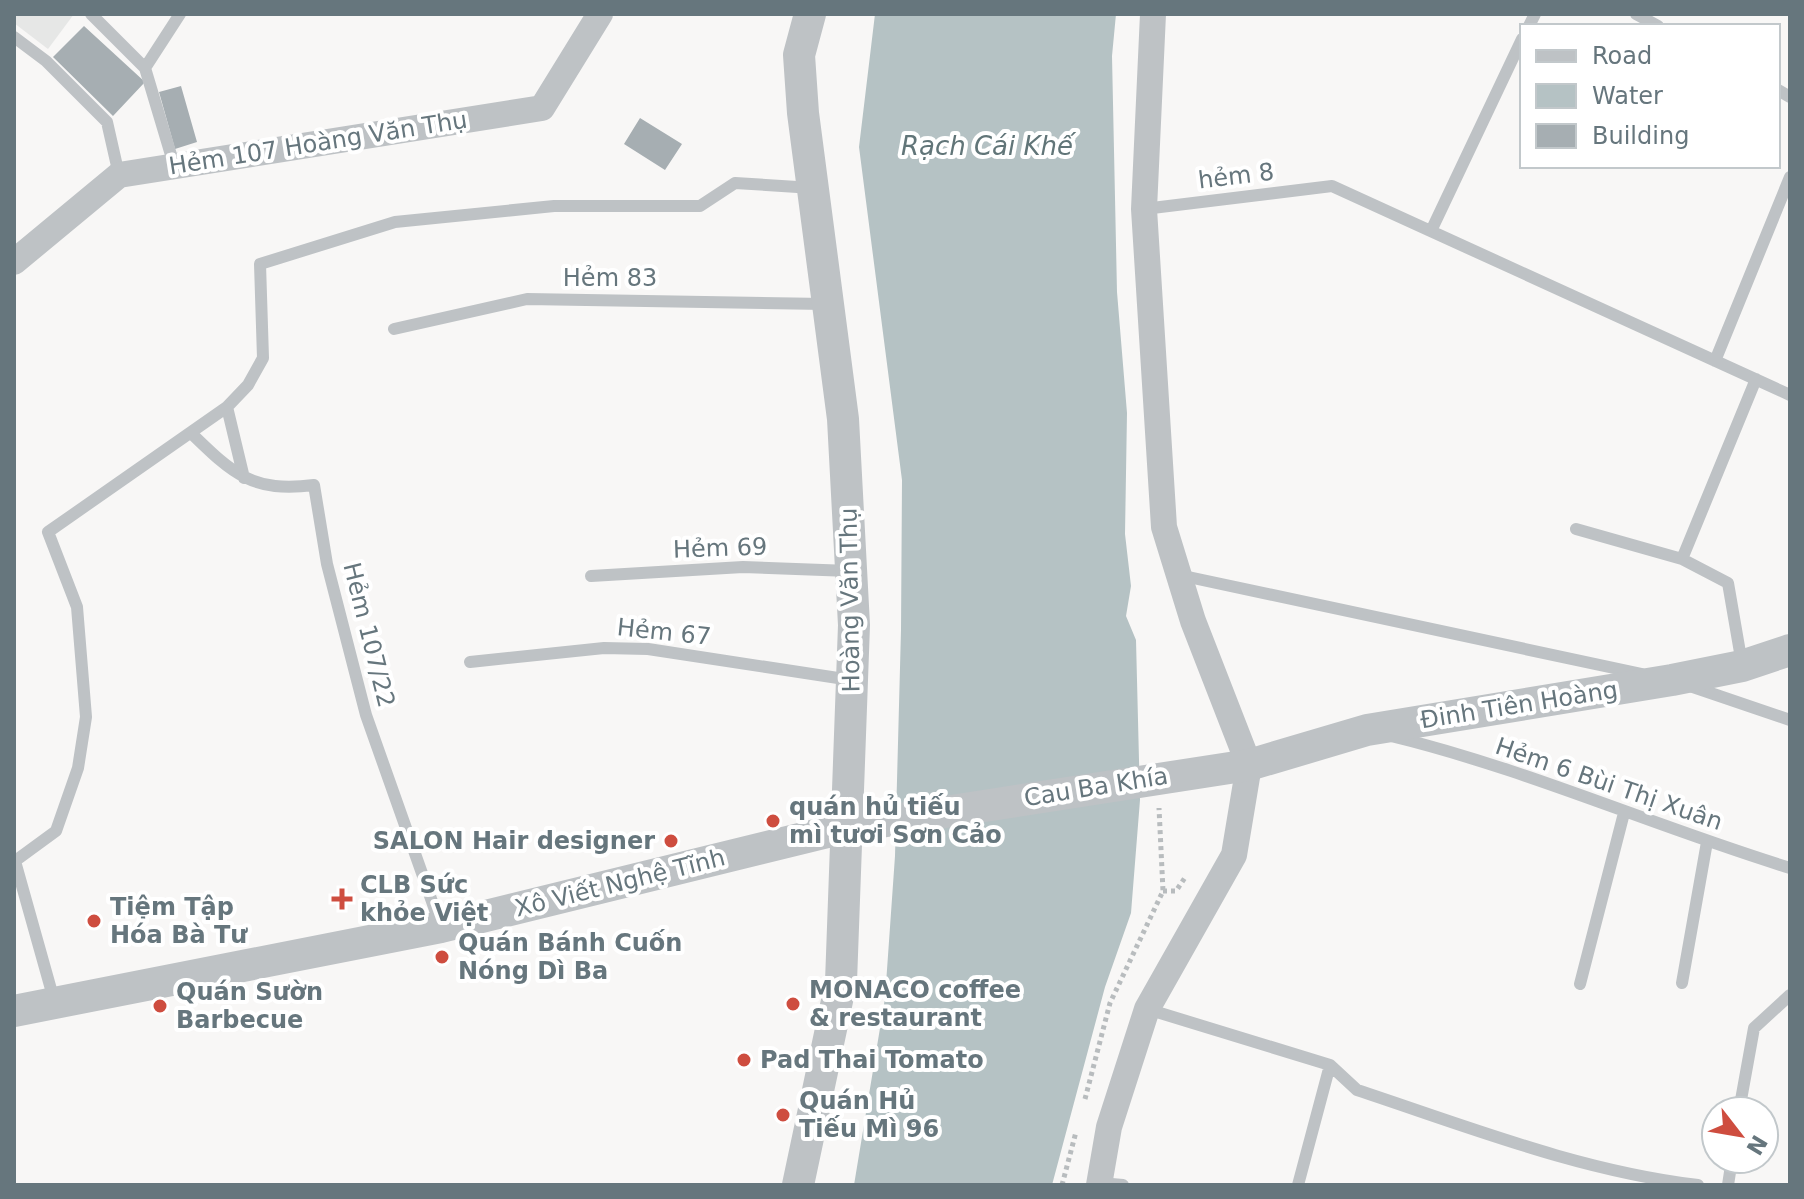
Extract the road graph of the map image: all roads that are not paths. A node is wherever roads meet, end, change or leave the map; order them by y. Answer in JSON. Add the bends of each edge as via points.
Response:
{"nodes":[{"id":1,"x":91,"y":14,"type":"edge"},
{"id":2,"x":180,"y":14,"type":"edge"},
{"id":3,"x":600,"y":14,"type":"edge"},
{"id":4,"x":810,"y":14,"type":"edge"},
{"id":5,"x":1153,"y":14,"type":"edge"},
{"id":6,"x":1636,"y":14,"type":"edge"},
{"id":7,"x":1654,"y":24,"type":"edge"},
{"id":8,"x":14,"y":37,"type":"edge"},
{"id":9,"x":1520,"y":43,"type":"edge"},
{"id":10,"x":145,"y":68,"type":"junction"},
{"id":11,"x":174,"y":165,"type":"junction"},
{"id":12,"x":119,"y":175,"type":"junction"},
{"id":13,"x":1790,"y":177,"type":"edge"},
{"id":14,"x":813,"y":188,"type":"junction"},
{"id":15,"x":1144,"y":209,"type":"junction"},
{"id":16,"x":1431,"y":231,"type":"junction"},
{"id":17,"x":14,"y":262,"type":"edge"},
{"id":18,"x":828,"y":304,"type":"junction"},
{"id":19,"x":394,"y":329,"type":"dead end"},
{"id":20,"x":1715,"y":361,"type":"junction"},
{"id":21,"x":1756,"y":379,"type":"junction"},
{"id":22,"x":1790,"y":395,"type":"edge"},
{"id":23,"x":227,"y":407,"type":"junction"},
{"id":24,"x":191,"y":433,"type":"junction"},
{"id":25,"x":244,"y":478,"type":"junction"},
{"id":26,"x":1576,"y":529,"type":"dead end"},
{"id":27,"x":1682,"y":559,"type":"junction"},
{"id":28,"x":850,"y":571,"type":"junction"},
{"id":29,"x":1178,"y":575,"type":"junction"},
{"id":30,"x":591,"y":576,"type":"dead end"},
{"id":31,"x":1790,"y":650,"type":"edge"},
{"id":32,"x":470,"y":662,"type":"dead end"},
{"id":33,"x":1742,"y":666,"type":"junction"},
{"id":34,"x":852,"y":680,"type":"junction"},
{"id":35,"x":1672,"y":680,"type":"junction"},
{"id":36,"x":1790,"y":720,"type":"edge"},
{"id":37,"x":1367,"y":730,"type":"junction"},
{"id":38,"x":1249,"y":765,"type":"junction"},
{"id":39,"x":1624,"y":813,"type":"junction"},
{"id":40,"x":856,"y":826,"type":"junction"},
{"id":41,"x":1707,"y":842,"type":"junction"},
{"id":42,"x":15,"y":860,"type":"edge"},
{"id":43,"x":1790,"y":868,"type":"edge"},
{"id":44,"x":441,"y":927,"type":"junction"},
{"id":45,"x":1682,"y":983,"type":"dead end"},
{"id":46,"x":1580,"y":984,"type":"dead end"},
{"id":47,"x":1790,"y":995,"type":"edge"},
{"id":48,"x":55,"y":1003,"type":"junction"},
{"id":49,"x":1147,"y":1009,"type":"junction"},
{"id":50,"x":14,"y":1011,"type":"edge"},
{"id":51,"x":1330,"y":1065,"type":"junction"},
{"id":52,"x":1742,"y":1095,"type":"edge"},
{"id":53,"x":1107,"y":1184,"type":"edge"},
{"id":54,"x":798,"y":1185,"type":"edge"},
{"id":55,"x":1298,"y":1185,"type":"edge"},
{"id":56,"x":1698,"y":1185,"type":"edge"}],
"edges":[{"from":1,"to":10,"type":"lane"},
{"from":2,"to":10,"type":"lane"},
{"from":3,"to":11,"type":"street","name":"Hẻm 107 Hoàng Văn Thụ","via":[[542,108]]},
{"from":4,"to":14,"type":"street","name":"Hoàng Văn Thụ","via":[[799,55]]},
{"from":5,"to":15,"type":"street"},
{"from":6,"to":7,"type":"lane"},
{"from":8,"to":12,"type":"lane","via":[[107,122]]},
{"from":9,"to":16,"type":"lane"},
{"from":10,"to":11,"type":"lane"},
{"from":11,"to":12,"type":"street","name":"Hẻm 107 Hoàng Văn Thụ"},
{"from":12,"to":17,"type":"street","name":"Hẻm 107 Hoàng Văn Thụ"},
{"from":13,"to":20,"type":"lane"},
{"from":14,"to":18,"type":"street","name":"Hoàng Văn Thụ"},
{"from":14,"to":23,"type":"lane","via":[[735,183],[700,206],[554,206],[395,222],[260,264],[263,358]]},
{"from":15,"to":16,"type":"lane","name":"hẻm 8","via":[[1332,186]]},
{"from":15,"to":29,"type":"street","via":[[1164,527]]},
{"from":16,"to":20,"type":"lane"},
{"from":18,"to":19,"type":"lane","name":"Hẻm 83","via":[[527,299]]},
{"from":18,"to":28,"type":"street","name":"Hoàng Văn Thụ","via":[[843,419]]},
{"from":20,"to":21,"type":"lane"},
{"from":21,"to":22,"type":"lane"},
{"from":21,"to":27,"type":"lane"},
{"from":23,"to":24,"type":"lane"},
{"from":23,"to":25,"type":"lane"},
{"from":24,"to":25,"type":"lane","name":"Hẻm 107/22"},
{"from":24,"to":42,"type":"lane","via":[[48,532],[77,607],[86,717],[78,768],[56,831]]},
{"from":25,"to":44,"type":"lane","name":"Hẻm 107/22","via":[[283,489],[314,485],[327,564],[366,715]]},
{"from":26,"to":27,"type":"lane"},
{"from":27,"to":33,"type":"lane","via":[[1728,583]]},
{"from":28,"to":30,"type":"lane","name":"Hẻm 69","via":[[743,567]]},
{"from":28,"to":34,"type":"street","name":"Hoàng Văn Thụ"},
{"from":29,"to":35,"type":"lane"},
{"from":29,"to":38,"type":"street"},
{"from":31,"to":33,"type":"street","name":"Đinh Tiên Hoàng"},
{"from":32,"to":34,"type":"lane","name":"Hẻm 67","via":[[604,648],[648,649]]},
{"from":33,"to":35,"type":"street","name":"Đinh Tiên Hoàng"},
{"from":34,"to":40,"type":"street","name":"Hoàng Văn Thụ"},
{"from":35,"to":36,"type":"lane"},
{"from":35,"to":37,"type":"street","name":"Đinh Tiên Hoàng"},
{"from":37,"to":38,"type":"street","name":"Đinh Tiên Hoàng"},
{"from":37,"to":39,"type":"lane","name":"Hẻm 6 Bùi Thị Xuân","via":[[1444,749]]},
{"from":38,"to":40,"type":"street","name":"Cau Ba Khía","via":[[1166,790]]},
{"from":38,"to":49,"type":"street","via":[[1234,855]]},
{"from":39,"to":41,"type":"lane","name":"Hẻm 6 Bùi Thị Xuân"},
{"from":39,"to":46,"type":"lane"},
{"from":40,"to":44,"type":"street","name":"Xô Viết Nghệ Tĩnh"},
{"from":40,"to":54,"type":"street","name":"Hoàng Văn Thụ","via":[[841,982]]},
{"from":41,"to":43,"type":"lane","name":"Hẻm 6 Bùi Thị Xuân"},
{"from":41,"to":45,"type":"lane"},
{"from":42,"to":48,"type":"lane"},
{"from":44,"to":48,"type":"street","name":"Xô Viết Nghệ Tĩnh"},
{"from":47,"to":52,"type":"lane","via":[[1754,1028]]},
{"from":48,"to":50,"type":"street","name":"Xô Viết Nghệ Tĩnh"},
{"from":49,"to":51,"type":"lane"},
{"from":49,"to":53,"type":"street","via":[[1109,1127]]},
{"from":51,"to":55,"type":"lane"},
{"from":51,"to":56,"type":"lane","via":[[1357,1090],[1572,1160],[1641,1178]]}]}
